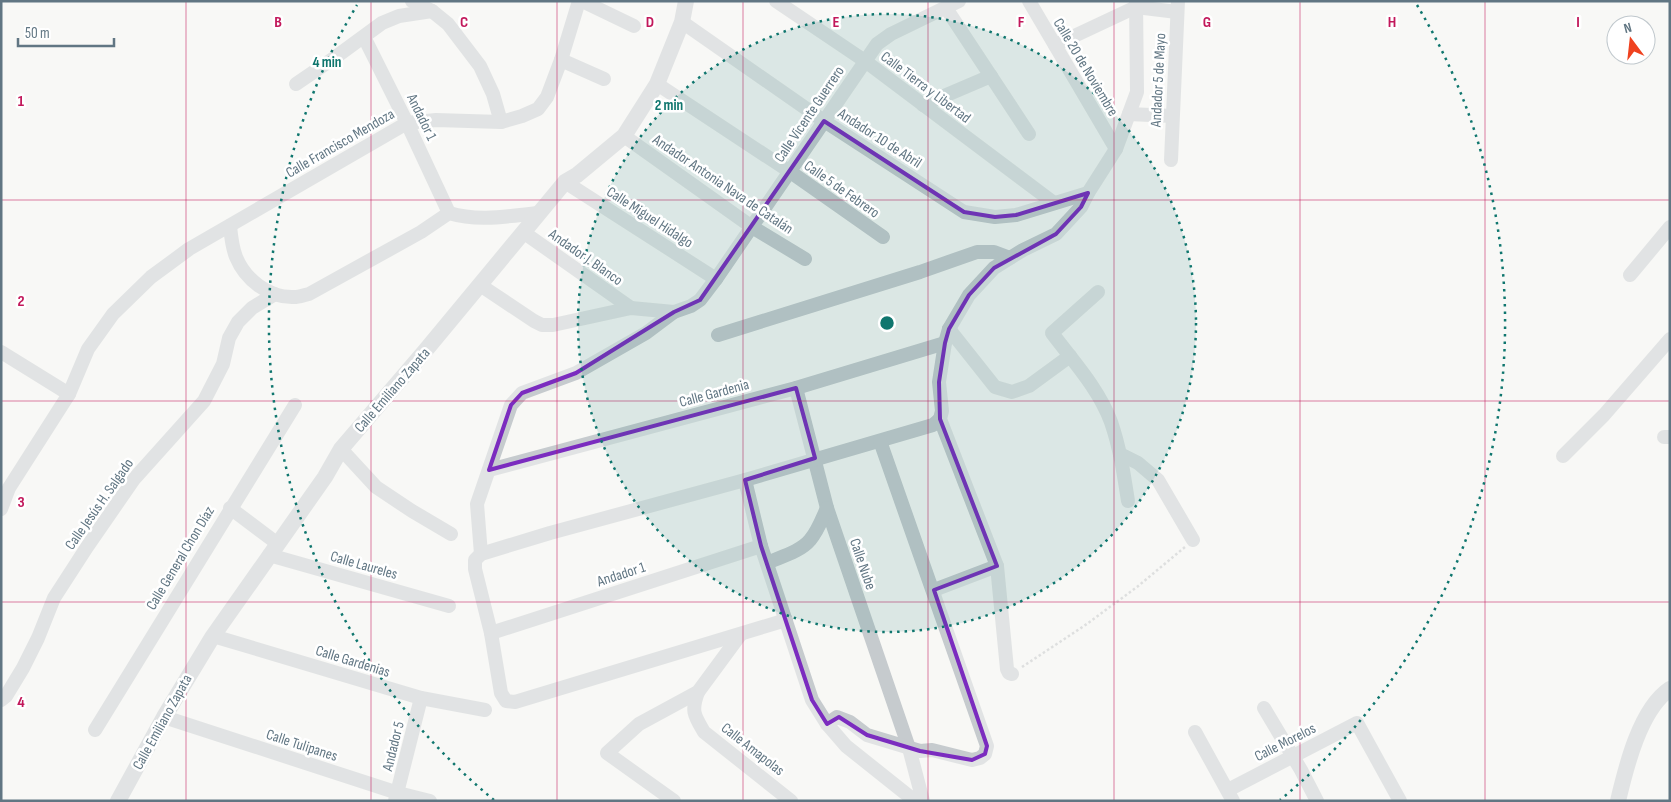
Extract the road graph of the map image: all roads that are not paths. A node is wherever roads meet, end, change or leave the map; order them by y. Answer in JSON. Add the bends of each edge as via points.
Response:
{"nodes":[{"id":1,"x":412,"y":1,"type":"edge"},
{"id":2,"x":581,"y":1,"type":"edge"},
{"id":3,"x":686,"y":1,"type":"edge"},
{"id":4,"x":776,"y":1,"type":"edge"},
{"id":5,"x":959,"y":1,"type":"edge"},
{"id":6,"x":1029,"y":1,"type":"edge"},
{"id":7,"x":1136,"y":4,"type":"edge"},
{"id":8,"x":1178,"y":6,"type":"edge"},
{"id":9,"x":946,"y":8,"type":"junction"},
{"id":10,"x":432,"y":11,"type":"junction"},
{"id":11,"x":682,"y":22,"type":"junction"},
{"id":12,"x":634,"y":26,"type":"dead end"},
{"id":13,"x":364,"y":37,"type":"junction"},
{"id":14,"x":1055,"y":45,"type":"junction"},
{"id":15,"x":561,"y":60,"type":"junction"},
{"id":16,"x":865,"y":61,"type":"junction"},
{"id":17,"x":991,"y":76,"type":"junction"},
{"id":18,"x":604,"y":79,"type":"dead end"},
{"id":19,"x":296,"y":84,"type":"dead end"},
{"id":20,"x":658,"y":84,"type":"junction"},
{"id":21,"x":923,"y":105,"type":"junction"},
{"id":22,"x":1129,"y":114,"type":"junction"},
{"id":23,"x":1172,"y":116,"type":"junction"},
{"id":24,"x":824,"y":121,"type":"junction"},
{"id":25,"x":501,"y":122,"type":"junction"},
{"id":26,"x":407,"y":123,"type":"junction"},
{"id":27,"x":1029,"y":134,"type":"dead end"},
{"id":28,"x":624,"y":136,"type":"junction"},
{"id":29,"x":1116,"y":149,"type":"junction"},
{"id":30,"x":1171,"y":160,"type":"dead end"},
{"id":31,"x":789,"y":172,"type":"junction"},
{"id":32,"x":565,"y":182,"type":"junction"},
{"id":33,"x":1088,"y":193,"type":"junction"},
{"id":34,"x":1054,"y":203,"type":"junction"},
{"id":35,"x":449,"y":213,"type":"junction"},
{"id":36,"x":538,"y":213,"type":"junction"},
{"id":37,"x":230,"y":226,"type":"junction"},
{"id":38,"x":752,"y":227,"type":"junction"},
{"id":39,"x":1670,"y":227,"type":"edge"},
{"id":40,"x":523,"y":232,"type":"junction"},
{"id":41,"x":883,"y":237,"type":"dead end"},
{"id":42,"x":1010,"y":258,"type":"junction"},
{"id":43,"x":805,"y":259,"type":"dead end"},
{"id":44,"x":1630,"y":275,"type":"dead end"},
{"id":45,"x":716,"y":279,"type":"junction"},
{"id":46,"x":480,"y":285,"type":"junction"},
{"id":47,"x":1098,"y":292,"type":"dead end"},
{"id":48,"x":275,"y":294,"type":"junction"},
{"id":49,"x":630,"y":308,"type":"junction"},
{"id":50,"x":674,"y":312,"type":"junction"},
{"id":51,"x":718,"y":335,"type":"dead end"},
{"id":52,"x":947,"y":336,"type":"junction"},
{"id":53,"x":1670,"y":339,"type":"edge"},
{"id":54,"x":1664,"y":351,"type":"edge"},
{"id":55,"x":1,"y":352,"type":"edge"},
{"id":56,"x":1070,"y":356,"type":"junction"},
{"id":57,"x":796,"y":388,"type":"junction"},
{"id":58,"x":68,"y":394,"type":"junction"},
{"id":59,"x":295,"y":404,"type":"dead end"},
{"id":60,"x":940,"y":419,"type":"junction"},
{"id":61,"x":880,"y":441,"type":"junction"},
{"id":62,"x":340,"y":449,"type":"junction"},
{"id":63,"x":1120,"y":454,"type":"junction"},
{"id":64,"x":1563,"y":456,"type":"dead end"},
{"id":65,"x":815,"y":458,"type":"junction"},
{"id":66,"x":489,"y":470,"type":"junction"},
{"id":67,"x":745,"y":480,"type":"junction"},
{"id":68,"x":1128,"y":501,"type":"dead end"},
{"id":69,"x":230,"y":508,"type":"junction"},
{"id":70,"x":827,"y":508,"type":"junction"},
{"id":71,"x":1,"y":509,"type":"edge"},
{"id":72,"x":451,"y":534,"type":"dead end"},
{"id":73,"x":1193,"y":540,"type":"road end"},
{"id":74,"x":761,"y":546,"type":"junction"},
{"id":75,"x":274,"y":550,"type":"junction"},
{"id":76,"x":481,"y":554,"type":"junction"},
{"id":77,"x":767,"y":563,"type":"junction"},
{"id":78,"x":997,"y":566,"type":"junction"},
{"id":79,"x":934,"y":590,"type":"junction"},
{"id":80,"x":449,"y":606,"type":"dead end"},
{"id":81,"x":786,"y":620,"type":"junction"},
{"id":82,"x":491,"y":633,"type":"junction"},
{"id":83,"x":740,"y":635,"type":"junction"},
{"id":84,"x":213,"y":636,"type":"junction"},
{"id":85,"x":1012,"y":674,"type":"road end"},
{"id":86,"x":1670,"y":689,"type":"edge"},
{"id":87,"x":698,"y":692,"type":"junction"},
{"id":88,"x":421,"y":698,"type":"junction"},
{"id":89,"x":1,"y":700,"type":"edge"},
{"id":90,"x":1264,"y":708,"type":"dead end"},
{"id":91,"x":485,"y":710,"type":"dead end"},
{"id":92,"x":164,"y":717,"type":"junction"},
{"id":93,"x":827,"y":724,"type":"junction"},
{"id":94,"x":95,"y":730,"type":"dead end"},
{"id":95,"x":1195,"y":732,"type":"dead end"},
{"id":96,"x":909,"y":748,"type":"junction"},
{"id":97,"x":1293,"y":757,"type":"junction"},
{"id":98,"x":1231,"y":795,"type":"edge"},
{"id":99,"x":396,"y":797,"type":"edge"},
{"id":100,"x":1620,"y":799,"type":"edge"},
{"id":101,"x":118,"y":801,"type":"edge"},
{"id":102,"x":430,"y":801,"type":"edge"},
{"id":103,"x":674,"y":801,"type":"edge"},
{"id":104,"x":791,"y":801,"type":"edge"},
{"id":105,"x":915,"y":801,"type":"edge"},
{"id":106,"x":923,"y":801,"type":"edge"},
{"id":107,"x":1317,"y":801,"type":"edge"},
{"id":108,"x":1400,"y":801,"type":"edge"}],
"edges":[{"from":1,"to":10,"type":"street"},
{"from":2,"to":12,"type":"street"},
{"from":2,"to":15,"type":"street","name":"Calle Francisco Mendoza"},
{"from":3,"to":11,"type":"street","name":"Calle Emiliano Zapata"},
{"from":4,"to":16,"type":"street","name":"Calle Tierra y Libertad"},
{"from":5,"to":9,"type":"street","name":"Calle Vicente Guerrero"},
{"from":6,"to":14,"type":"street","name":"Calle 20 de Noviembre"},
{"from":7,"to":8,"type":"street"},
{"from":7,"to":14,"type":"street"},
{"from":7,"to":22,"type":"street","via":[[1137,92]]},
{"from":8,"to":23,"type":"street","name":"Andador 5 de Mayo"},
{"from":9,"to":16,"type":"street","name":"Calle Vicente Guerrero","via":[[890,34]]},
{"from":9,"to":17,"type":"street"},
{"from":10,"to":13,"type":"street","via":[[399,16],[382,23]]},
{"from":10,"to":25,"type":"street","via":[[448,24],[480,66]]},
{"from":11,"to":20,"type":"street","name":"Calle Emiliano Zapata"},
{"from":11,"to":24,"type":"street","name":"Andador 10 de Abril"},
{"from":13,"to":19,"type":"street"},
{"from":13,"to":26,"type":"street","name":"Andador 1"},
{"from":14,"to":29,"type":"street","name":"Calle 20 de Noviembre"},
{"from":15,"to":18,"type":"street"},
{"from":15,"to":25,"type":"street","name":"Calle Francisco Mendoza","via":[[547,97],[538,109]]},
{"from":16,"to":21,"type":"street","name":"Calle Tierra y Libertad"},
{"from":16,"to":24,"type":"street","name":"Calle Vicente Guerrero"},
{"from":17,"to":21,"type":"street"},
{"from":17,"to":27,"type":"street"},
{"from":20,"to":28,"type":"street","name":"Calle Emiliano Zapata"},
{"from":20,"to":31,"type":"street","name":"Calle 5 de Febrero"},
{"from":21,"to":34,"type":"street","name":"Calle Tierra y Libertad"},
{"from":22,"to":23,"type":"street"},
{"from":22,"to":29,"type":"street"},
{"from":23,"to":30,"type":"street","name":"Andador 5 de Mayo"},
{"from":24,"to":31,"type":"street","name":"Calle Vicente Guerrero"},
{"from":24,"to":34,"type":"street","name":"Andador 10 de Abril","via":[[964,212],[995,217],[1016,215]]},
{"from":25,"to":26,"type":"street","name":"Calle Francisco Mendoza","via":[[436,120]]},
{"from":26,"to":35,"type":"street","name":"Andador 1"},
{"from":26,"to":37,"type":"street","name":"Calle Francisco Mendoza"},
{"from":28,"to":32,"type":"street","name":"Calle Emiliano Zapata"},
{"from":28,"to":38,"type":"street","name":"Andador Antonia Nava de Catalán"},
{"from":29,"to":33,"type":"street"},
{"from":31,"to":38,"type":"street","name":"Calle Vicente Guerrero"},
{"from":31,"to":41,"type":"street","name":"Calle 5 de Febrero"},
{"from":32,"to":36,"type":"street","name":"Calle Emiliano Zapata"},
{"from":32,"to":45,"type":"street","name":"Calle Miguel Hidalgo"},
{"from":33,"to":34,"type":"street"},
{"from":33,"to":42,"type":"street","via":[[1081,207],[1056,234]]},
{"from":35,"to":36,"type":"street","via":[[487,219]]},
{"from":35,"to":48,"type":"street","via":[[309,294],[294,297]]},
{"from":36,"to":40,"type":"street","name":"Calle Emiliano Zapata"},
{"from":37,"to":48,"type":"street","via":[[235,254],[243,272],[256,284]]},
{"from":37,"to":58,"type":"street","name":"Calle Francisco Mendoza","via":[[151,277],[113,314],[88,349]]},
{"from":38,"to":43,"type":"street","name":"Andador Antonia Nava de Catalán"},
{"from":38,"to":45,"type":"street","name":"Calle Vicente Guerrero"},
{"from":39,"to":44,"type":"street"},
{"from":40,"to":46,"type":"street","name":"Calle Emiliano Zapata"},
{"from":40,"to":49,"type":"street","name":"Andador J. Blanco"},
{"from":42,"to":51,"type":"street","via":[[994,252],[977,252]]},
{"from":42,"to":52,"type":"street","via":[[994,268],[969,295]]},
{"from":45,"to":50,"type":"street","name":"Calle Vicente Guerrero","via":[[700,300]]},
{"from":46,"to":49,"type":"street","via":[[542,325]]},
{"from":46,"to":62,"type":"street","name":"Calle Emiliano Zapata"},
{"from":47,"to":56,"type":"street","via":[[1052,333]]},
{"from":48,"to":89,"type":"street","name":"Calle Jesús H. Salgado","via":[[252,308],[238,322],[229,338],[223,364],[204,401],[134,479],[92,539],[54,598],[23,668]]},
{"from":49,"to":50,"type":"street"},
{"from":50,"to":66,"type":"street","name":"Calle Vicente Guerrero","via":[[646,333],[576,373],[522,392],[511,404]]},
{"from":52,"to":56,"type":"street","via":[[995,387],[1012,392],[1029,386]]},
{"from":52,"to":57,"type":"street","name":"Calle Gardenia"},
{"from":52,"to":60,"type":"street","via":[[939,382]]},
{"from":53,"to":54,"type":"street"},
{"from":54,"to":64,"type":"street"},
{"from":55,"to":58,"type":"street"},
{"from":56,"to":63,"type":"street","via":[[1093,386],[1111,421]]},
{"from":57,"to":65,"type":"street","name":"Calle Nube"},
{"from":57,"to":66,"type":"street","name":"Calle Gardenia"},
{"from":58,"to":71,"type":"street","name":"Calle Francisco Mendoza","via":[[9,488]]},
{"from":59,"to":69,"type":"street","name":"Calle General Chon Díaz"},
{"from":60,"to":61,"type":"street","via":[[933,425]]},
{"from":60,"to":78,"type":"street"},
{"from":61,"to":65,"type":"street"},
{"from":61,"to":79,"type":"street"},
{"from":62,"to":72,"type":"street","via":[[376,486]]},
{"from":62,"to":75,"type":"street","name":"Calle Emiliano Zapata","via":[[325,477]]},
{"from":63,"to":68,"type":"street"},
{"from":63,"to":73,"type":"street","via":[[1138,463],[1158,480]]},
{"from":65,"to":67,"type":"street"},
{"from":65,"to":70,"type":"street","name":"Calle Nube"},
{"from":66,"to":76,"type":"street","name":"Calle Vicente Guerrero","via":[[477,504]]},
{"from":67,"to":74,"type":"street"},
{"from":67,"to":76,"type":"street"},
{"from":69,"to":75,"type":"street"},
{"from":69,"to":94,"type":"street","name":"Calle General Chon Díaz"},
{"from":70,"to":77,"type":"street","via":[[809,542]]},
{"from":70,"to":96,"type":"street","name":"Calle Nube"},
{"from":74,"to":77,"type":"street"},
{"from":74,"to":82,"type":"street","name":"Andador 1"},
{"from":75,"to":80,"type":"street","name":"Calle Laureles"},
{"from":75,"to":84,"type":"street","name":"Calle Emiliano Zapata"},
{"from":76,"to":82,"type":"street","name":"Calle Vicente Guerrero","via":[[475,560],[475,569]]},
{"from":77,"to":81,"type":"street"},
{"from":78,"to":79,"type":"street"},
{"from":78,"to":85,"type":"street","via":[[1007,669]]},
{"from":79,"to":96,"type":"street","via":[[988,746],[985,754],[972,760]]},
{"from":81,"to":83,"type":"street"},
{"from":81,"to":93,"type":"street","via":[[812,700]]},
{"from":82,"to":83,"type":"street","name":"Calle Vicente Guerrero","via":[[501,693],[506,701],[515,702]]},
{"from":83,"to":87,"type":"street"},
{"from":84,"to":88,"type":"street","name":"Calle Gardenias"},
{"from":84,"to":92,"type":"street","name":"Calle Emiliano Zapata"},
{"from":86,"to":100,"type":"street","via":[[1648,715],[1638,736]]},
{"from":87,"to":103,"type":"street","via":[[639,724],[607,753]]},
{"from":87,"to":104,"type":"street","name":"Calle Amapolas","via":[[693,706],[704,732]]},
{"from":88,"to":91,"type":"street","name":"Calle Gardenias"},
{"from":88,"to":99,"type":"street","name":"Andador 5"},
{"from":90,"to":97,"type":"street"},
{"from":92,"to":99,"type":"street","name":"Calle Tulipanes"},
{"from":92,"to":101,"type":"street","name":"Calle Emiliano Zapata"},
{"from":93,"to":96,"type":"street","via":[[841,718],[867,735]]},
{"from":93,"to":105,"type":"street","via":[[846,746]]},
{"from":95,"to":98,"type":"street"},
{"from":96,"to":106,"type":"street","name":"Calle Nube"},
{"from":97,"to":98,"type":"street","name":"Calle Morelos"},
{"from":97,"to":107,"type":"street"},
{"from":97,"to":108,"type":"street","name":"Calle Morelos","via":[[1357,723]]},
{"from":99,"to":102,"type":"street","name":"Calle Tulipanes"}]}
